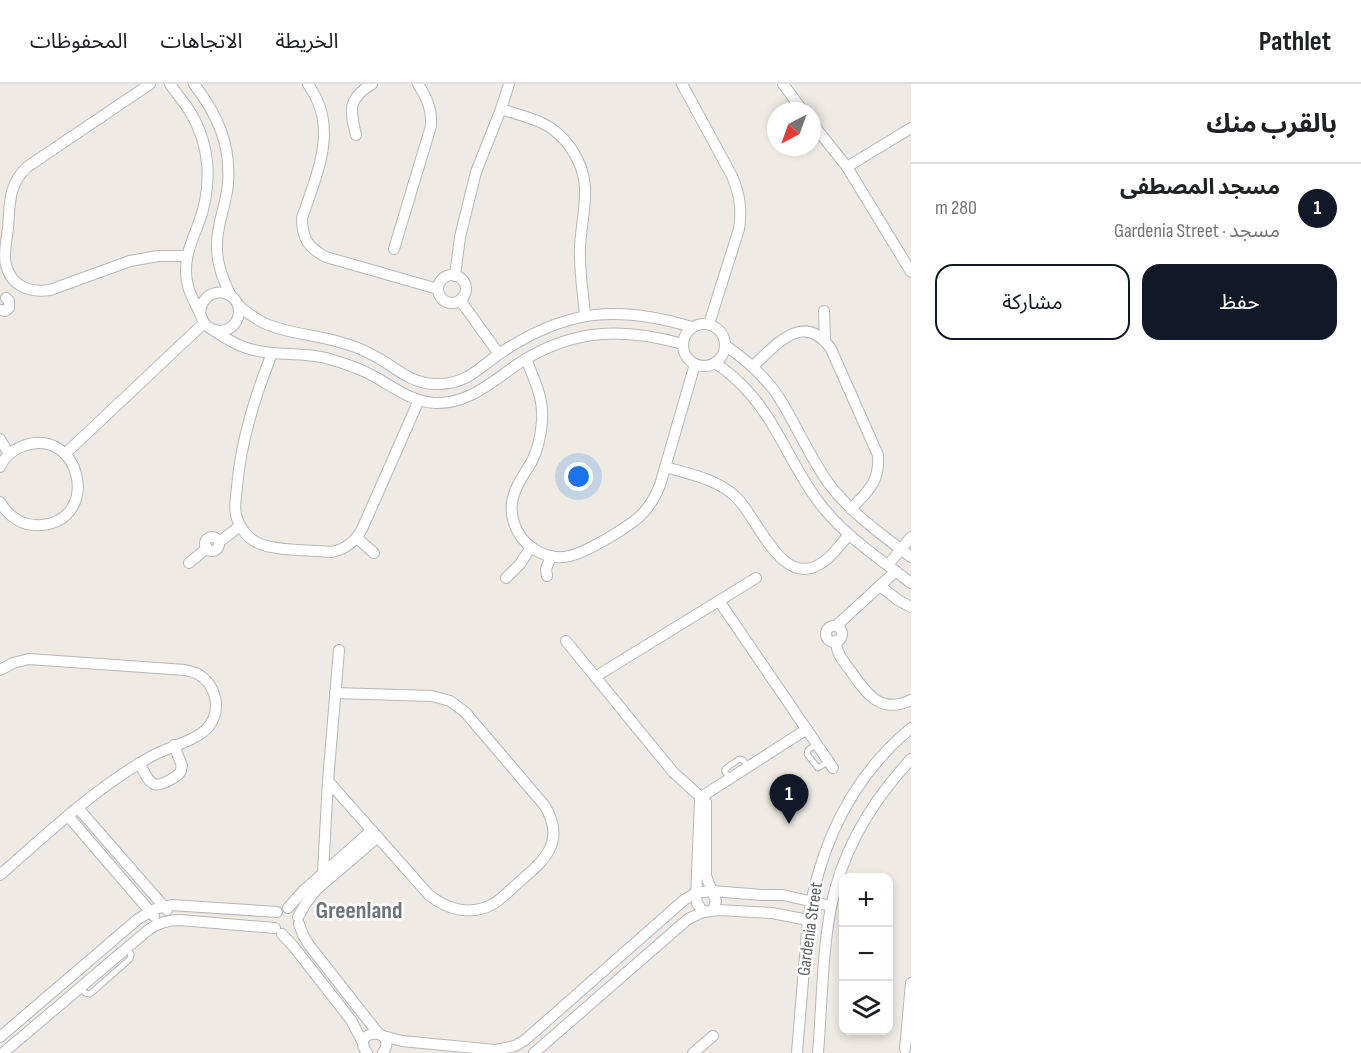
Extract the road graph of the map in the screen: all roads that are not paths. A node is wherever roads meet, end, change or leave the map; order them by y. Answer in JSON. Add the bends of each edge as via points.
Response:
{"nodes":[{"id":1,"x":150,"y":84,"type":"edge"},
{"id":2,"x":170,"y":84,"type":"edge"},
{"id":3,"x":194,"y":84,"type":"edge"},
{"id":4,"x":308,"y":84,"type":"edge"},
{"id":5,"x":372,"y":84,"type":"edge"},
{"id":6,"x":418,"y":84,"type":"edge"},
{"id":7,"x":509,"y":84,"type":"edge"},
{"id":8,"x":682,"y":84,"type":"edge"},
{"id":9,"x":783,"y":84,"type":"edge"},
{"id":10,"x":796,"y":102,"type":"edge"},
{"id":11,"x":501,"y":109,"type":"junction"},
{"id":12,"x":911,"y":128,"type":"edge"},
{"id":13,"x":821,"y":134,"type":"edge"},
{"id":14,"x":356,"y":135,"type":"dead end"},
{"id":15,"x":847,"y":167,"type":"junction"},
{"id":16,"x":394,"y":249,"type":"dead end"},
{"id":17,"x":186,"y":256,"type":"junction"},
{"id":18,"x":911,"y":272,"type":"edge"},
{"id":19,"x":455,"y":276,"type":"junction"},
{"id":20,"x":17,"y":284,"type":"junction"},
{"id":21,"x":438,"y":289,"type":"junction"},
{"id":22,"x":3,"y":298,"type":"edge"},
{"id":23,"x":460,"y":300,"type":"junction"},
{"id":24,"x":235,"y":301,"type":"junction"},
{"id":25,"x":0,"y":310,"type":"edge"},
{"id":26,"x":824,"y":312,"type":"dead end"},
{"id":27,"x":585,"y":315,"type":"junction"},
{"id":28,"x":206,"y":322,"type":"junction"},
{"id":29,"x":709,"y":324,"type":"junction"},
{"id":30,"x":692,"y":327,"type":"junction"},
{"id":31,"x":825,"y":340,"type":"junction"},
{"id":32,"x":683,"y":344,"type":"junction"},
{"id":33,"x":725,"y":345,"type":"junction"},
{"id":34,"x":272,"y":353,"type":"junction"},
{"id":35,"x":498,"y":354,"type":"junction"},
{"id":36,"x":526,"y":359,"type":"junction"},
{"id":37,"x":715,"y":363,"type":"junction"},
{"id":38,"x":695,"y":364,"type":"junction"},
{"id":39,"x":753,"y":366,"type":"junction"},
{"id":40,"x":418,"y":400,"type":"junction"},
{"id":41,"x":0,"y":439,"type":"edge"},
{"id":42,"x":9,"y":454,"type":"junction"},
{"id":43,"x":65,"y":454,"type":"junction"},
{"id":44,"x":0,"y":467,"type":"edge"},
{"id":45,"x":665,"y":467,"type":"junction"},
{"id":46,"x":2,"y":509,"type":"edge"},
{"id":47,"x":851,"y":510,"type":"junction"},
{"id":48,"x":240,"y":526,"type":"junction"},
{"id":49,"x":849,"y":535,"type":"junction"},
{"id":50,"x":911,"y":537,"type":"edge"},
{"id":51,"x":357,"y":538,"type":"junction"},
{"id":52,"x":531,"y":547,"type":"junction"},
{"id":53,"x":901,"y":550,"type":"junction"},
{"id":54,"x":374,"y":553,"type":"dead end"},
{"id":55,"x":551,"y":556,"type":"junction"},
{"id":56,"x":911,"y":557,"type":"edge"},
{"id":57,"x":189,"y":563,"type":"dead end"},
{"id":58,"x":892,"y":568,"type":"junction"},
{"id":59,"x":547,"y":576,"type":"dead end"},
{"id":60,"x":506,"y":578,"type":"dead end"},
{"id":61,"x":756,"y":578,"type":"dead end"},
{"id":62,"x":911,"y":582,"type":"edge"},
{"id":63,"x":880,"y":586,"type":"junction"},
{"id":64,"x":718,"y":601,"type":"junction"},
{"id":65,"x":911,"y":607,"type":"edge"},
{"id":66,"x":566,"y":641,"type":"dead end"},
{"id":67,"x":339,"y":650,"type":"dead end"},
{"id":68,"x":0,"y":670,"type":"edge"},
{"id":69,"x":595,"y":677,"type":"junction"},
{"id":70,"x":335,"y":693,"type":"junction"},
{"id":71,"x":911,"y":700,"type":"edge"},
{"id":72,"x":911,"y":728,"type":"edge"},
{"id":73,"x":807,"y":729,"type":"junction"},
{"id":74,"x":174,"y":745,"type":"junction"},
{"id":75,"x":911,"y":759,"type":"edge"},
{"id":76,"x":139,"y":763,"type":"junction"},
{"id":77,"x":831,"y":765,"type":"dead end"},
{"id":78,"x":328,"y":781,"type":"junction"},
{"id":79,"x":701,"y":797,"type":"junction"},
{"id":80,"x":78,"y":808,"type":"junction"},
{"id":81,"x":68,"y":816,"type":"junction"},
{"id":82,"x":375,"y":834,"type":"junction"},
{"id":83,"x":323,"y":872,"type":"junction"},
{"id":84,"x":0,"y":875,"type":"edge"},
{"id":85,"x":712,"y":891,"type":"junction"},
{"id":86,"x":696,"y":893,"type":"junction"},
{"id":87,"x":748,"y":894,"type":"junction"},
{"id":88,"x":762,"y":895,"type":"junction"},
{"id":89,"x":811,"y":900,"type":"junction"},
{"id":90,"x":165,"y":906,"type":"junction"},
{"id":91,"x":831,"y":906,"type":"junction"},
{"id":92,"x":282,"y":910,"type":"junction"},
{"id":93,"x":150,"y":911,"type":"junction"},
{"id":94,"x":708,"y":911,"type":"junction"},
{"id":95,"x":747,"y":911,"type":"junction"},
{"id":96,"x":761,"y":912,"type":"junction"},
{"id":97,"x":174,"y":920,"type":"junction"},
{"id":98,"x":299,"y":920,"type":"junction"},
{"id":99,"x":808,"y":920,"type":"junction"},
{"id":100,"x":159,"y":923,"type":"junction"},
{"id":101,"x":279,"y":931,"type":"junction"},
{"id":102,"x":911,"y":983,"type":"edge"},
{"id":103,"x":381,"y":1035,"type":"junction"},
{"id":104,"x":0,"y":1036,"type":"edge"},
{"id":105,"x":713,"y":1036,"type":"dead end"},
{"id":106,"x":905,"y":1048,"type":"dead end"},
{"id":107,"x":364,"y":1050,"type":"edge"},
{"id":108,"x":506,"y":1051,"type":"edge"},
{"id":109,"x":3,"y":1053,"type":"edge"},
{"id":110,"x":383,"y":1053,"type":"edge"},
{"id":111,"x":534,"y":1053,"type":"edge"},
{"id":112,"x":693,"y":1053,"type":"edge"},
{"id":113,"x":797,"y":1053,"type":"edge"},
{"id":114,"x":818,"y":1053,"type":"edge"}],
"edges":[{"from":1,"to":20,"type":"street","via":[[27,167],[16,180],[11,196],[6,264]]},
{"from":2,"to":17,"type":"street","via":[[198,128],[208,167],[204,207]]},
{"from":3,"to":24,"type":"street","via":[[215,116],[226,149],[228,184],[217,250],[224,282]]},
{"from":4,"to":21,"type":"street","via":[[318,101],[324,144],[302,218],[304,238],[326,257]]},
{"from":5,"to":14,"type":"street","via":[[352,104],[350,114]]},
{"from":6,"to":16,"type":"street","via":[[428,102],[431,126]]},
{"from":7,"to":11,"type":"street"},
{"from":8,"to":29,"type":"street","via":[[732,177],[740,202],[738,229]]},
{"from":9,"to":10,"type":"street"},
{"from":11,"to":19,"type":"street","via":[[476,172]]},
{"from":11,"to":27,"type":"street","via":[[542,123],[558,134],[580,166],[585,186],[580,268]]},
{"from":12,"to":15,"type":"street"},
{"from":13,"to":15,"type":"street"},
{"from":15,"to":18,"type":"street"},
{"from":17,"to":20,"type":"street","via":[[130,261],[38,292]]},
{"from":17,"to":28,"type":"street","via":[[188,286]]},
{"from":19,"to":21,"type":"street","via":[[441,280]]},
{"from":19,"to":23,"type":"street","via":[[465,286]]},
{"from":20,"to":22,"type":"street"},
{"from":21,"to":23,"type":"street","via":[[448,302]]},
{"from":22,"to":25,"type":"street","via":[[10,306]]},
{"from":23,"to":35,"type":"street"},
{"from":24,"to":28,"type":"street","via":[[238,316],[234,325],[224,330]]},
{"from":24,"to":28,"type":"street","via":[[221,292],[210,295],[202,303]]},
{"from":24,"to":35,"type":"street","via":[[264,323],[352,346],[416,381],[446,384],[461,380]]},
{"from":26,"to":31,"type":"street"},
{"from":27,"to":30,"type":"street","via":[[640,315]]},
{"from":27,"to":35,"type":"street","via":[[540,330]]},
{"from":28,"to":34,"type":"street","via":[[240,346]]},
{"from":28,"to":43,"type":"street"},
{"from":29,"to":30,"type":"street"},
{"from":29,"to":33,"type":"street","via":[[722,334]]},
{"from":30,"to":32,"type":"street"},
{"from":31,"to":39,"type":"street","via":[[805,331],[795,332]]},
{"from":31,"to":47,"type":"street","via":[[878,455],[873,485]]},
{"from":32,"to":36,"type":"street","via":[[636,334],[588,334]]},
{"from":32,"to":38,"type":"street","via":[[686,356]]},
{"from":33,"to":37,"type":"street"},
{"from":33,"to":39,"type":"street"},
{"from":34,"to":40,"type":"street","via":[[307,354],[343,363]]},
{"from":34,"to":48,"type":"street","via":[[254,401],[242,451],[236,502]]},
{"from":36,"to":40,"type":"street","via":[[468,398],[435,403]]},
{"from":36,"to":52,"type":"street","via":[[542,401],[542,421],[533,459],[516,489],[512,518],[516,532]]},
{"from":37,"to":38,"type":"street"},
{"from":37,"to":49,"type":"street","via":[[764,411],[810,491]]},
{"from":38,"to":45,"type":"street"},
{"from":39,"to":47,"type":"street","via":[[778,396],[827,481]]},
{"from":40,"to":51,"type":"street"},
{"from":41,"to":42,"type":"street"},
{"from":42,"to":43,"type":"street","via":[[38,443]]},
{"from":42,"to":44,"type":"street"},
{"from":43,"to":46,"type":"street","via":[[77,474],[78,486],[73,504],[60,519],[31,525]]},
{"from":45,"to":49,"type":"street","via":[[710,480],[728,490],[743,504],[782,561],[791,566],[810,569],[819,565]]},
{"from":45,"to":55,"type":"street","via":[[649,508],[630,526],[579,554]]},
{"from":47,"to":53,"type":"street"},
{"from":48,"to":51,"type":"street","via":[[247,536],[268,547],[332,552]]},
{"from":48,"to":57,"type":"street","via":[[216,549],[207,548]]},
{"from":49,"to":58,"type":"street"},
{"from":50,"to":53,"type":"street"},
{"from":51,"to":54,"type":"street"},
{"from":52,"to":55,"type":"street"},
{"from":52,"to":60,"type":"street"},
{"from":53,"to":56,"type":"street"},
{"from":53,"to":58,"type":"street"},
{"from":55,"to":59,"type":"street"},
{"from":58,"to":62,"type":"street"},
{"from":58,"to":63,"type":"street"},
{"from":61,"to":64,"type":"street"},
{"from":63,"to":65,"type":"street"},
{"from":63,"to":71,"type":"street","via":[[826,633],[829,640],[836,641],[839,655],[872,698],[890,705]]},
{"from":64,"to":69,"type":"street"},
{"from":64,"to":73,"type":"street"},
{"from":66,"to":69,"type":"street"},
{"from":67,"to":70,"type":"street"},
{"from":68,"to":74,"type":"street","via":[[29,659],[197,673],[213,691],[215,715],[201,734]]},
{"from":69,"to":79,"type":"street","via":[[673,772]]},
{"from":70,"to":78,"type":"street"},
{"from":70,"to":82,"type":"street","via":[[432,696],[458,706],[545,806],[554,836],[540,864],[495,903],[461,910],[438,903]]},
{"from":72,"to":89,"type":"street","name":"Gardenia Street","via":[[856,788],[827,845]]},
{"from":73,"to":77,"type":"street"},
{"from":73,"to":79,"type":"street"},
{"from":74,"to":76,"type":"street"},
{"from":74,"to":76,"type":"street","via":[[182,770],[161,784],[151,782]]},
{"from":75,"to":91,"type":"street","name":"Gardenia Street","via":[[880,795],[859,829]]},
{"from":76,"to":80,"type":"street"},
{"from":78,"to":82,"type":"street"},
{"from":78,"to":83,"type":"street"},
{"from":79,"to":85,"type":"street","via":[[707,806],[706,876]]},
{"from":79,"to":86,"type":"street"},
{"from":80,"to":81,"type":"street"},
{"from":80,"to":90,"type":"street"},
{"from":81,"to":84,"type":"street"},
{"from":81,"to":93,"type":"street"},
{"from":82,"to":83,"type":"street"},
{"from":82,"to":98,"type":"street","via":[[316,890]]},
{"from":83,"to":92,"type":"street"},
{"from":85,"to":86,"type":"street"},
{"from":85,"to":87,"type":"street"},
{"from":85,"to":94,"type":"street","via":[[716,901]]},
{"from":86,"to":94,"type":"street","via":[[697,903]]},
{"from":86,"to":108,"type":"street","via":[[525,1041]]},
{"from":87,"to":88,"type":"street"},
{"from":87,"to":95,"type":"street"},
{"from":88,"to":89,"type":"street"},
{"from":88,"to":96,"type":"street"},
{"from":89,"to":91,"type":"street"},
{"from":89,"to":99,"type":"street","name":"Gardenia Street"},
{"from":90,"to":92,"type":"street"},
{"from":90,"to":93,"type":"street"},
{"from":90,"to":97,"type":"street"},
{"from":91,"to":114,"type":"street","name":"Gardenia Street"},
{"from":92,"to":98,"type":"street","via":[[294,911]]},
{"from":92,"to":101,"type":"street","via":[[273,922]]},
{"from":93,"to":100,"type":"street"},
{"from":93,"to":104,"type":"street"},
{"from":94,"to":95,"type":"street"},
{"from":94,"to":111,"type":"street","via":[[688,920]]},
{"from":95,"to":96,"type":"street"},
{"from":96,"to":99,"type":"street"},
{"from":97,"to":100,"type":"street"},
{"from":97,"to":101,"type":"street"},
{"from":98,"to":101,"type":"street","via":[[295,931]]},
{"from":98,"to":103,"type":"street","via":[[309,945]]},
{"from":99,"to":113,"type":"street","name":"Gardenia Street"},
{"from":100,"to":109,"type":"street"},
{"from":101,"to":107,"type":"street","via":[[351,1020]]},
{"from":102,"to":106,"type":"street"},
{"from":103,"to":107,"type":"street","via":[[369,1035]]},
{"from":103,"to":108,"type":"street"},
{"from":103,"to":110,"type":"street","via":[[386,1047]]},
{"from":105,"to":112,"type":"street"}]}
